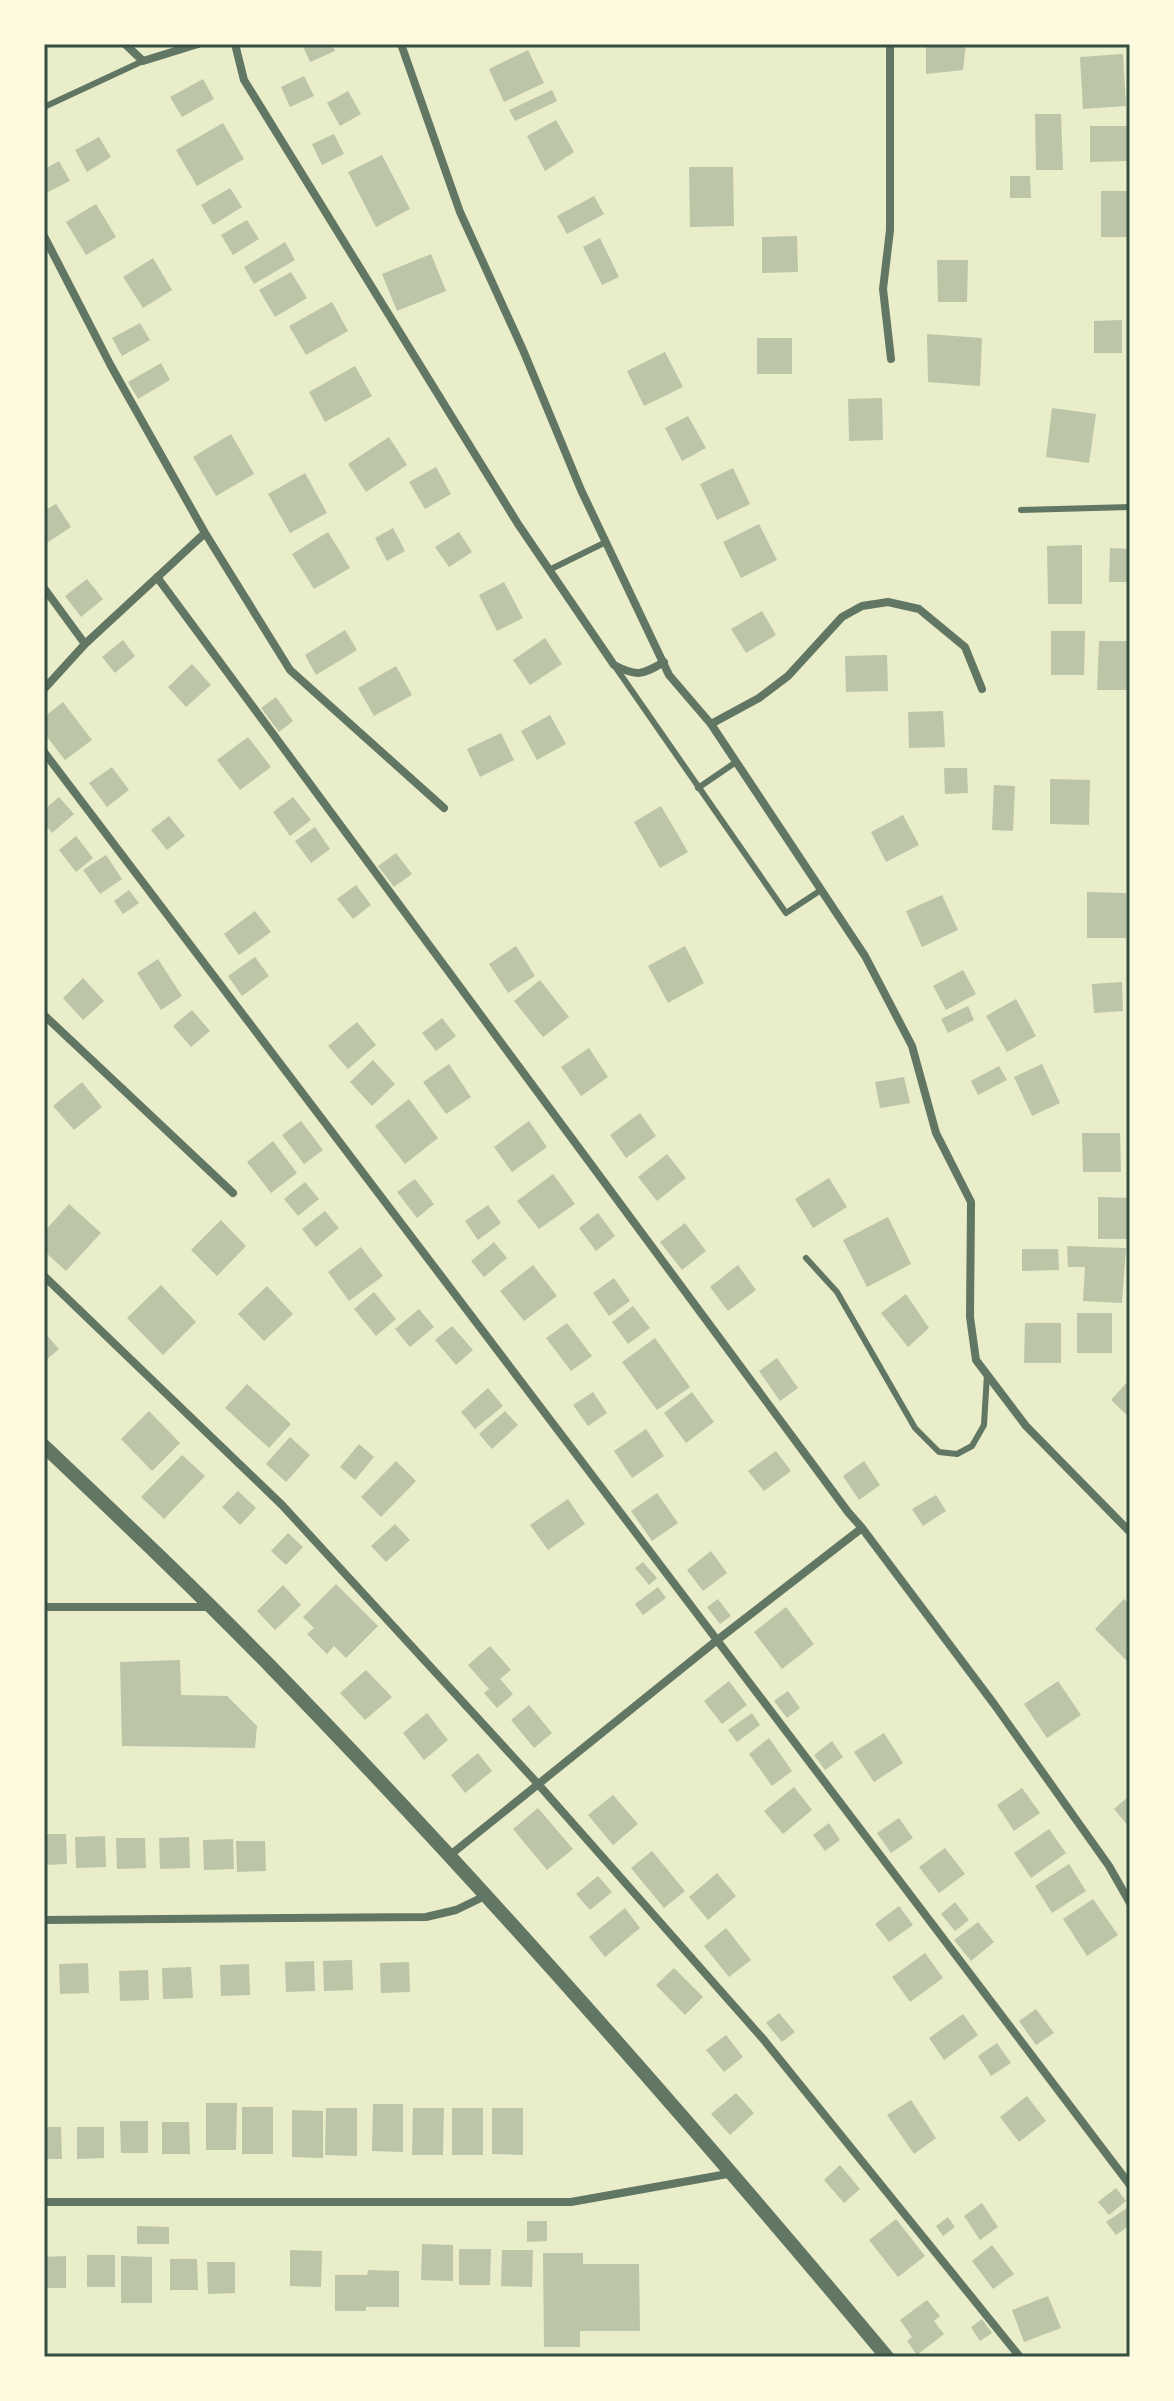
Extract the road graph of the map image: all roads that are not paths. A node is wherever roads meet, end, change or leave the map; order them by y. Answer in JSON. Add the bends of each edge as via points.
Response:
{"nodes":[{"id":1,"x":125,"y":44,"type":"edge"},
{"id":2,"x":198,"y":44,"type":"edge"},
{"id":3,"x":235,"y":44,"type":"edge"},
{"id":4,"x":401,"y":44,"type":"edge"},
{"id":5,"x":890,"y":44,"type":"edge"},
{"id":6,"x":143,"y":61,"type":"junction"},
{"id":7,"x":44,"y":107,"type":"edge"},
{"id":8,"x":44,"y":236,"type":"edge"},
{"id":9,"x":891,"y":359,"type":"dead end"},
{"id":10,"x":1130,"y":507,"type":"edge"},
{"id":11,"x":1021,"y":510,"type":"dead end"},
{"id":12,"x":205,"y":533,"type":"junction"},
{"id":13,"x":606,"y":542,"type":"junction"},
{"id":14,"x":549,"y":570,"type":"junction"},
{"id":15,"x":157,"y":577,"type":"junction"},
{"id":16,"x":44,"y":588,"type":"edge"},
{"id":17,"x":85,"y":644,"type":"junction"},
{"id":18,"x":664,"y":662,"type":"junction"},
{"id":19,"x":614,"y":665,"type":"junction"},
{"id":20,"x":44,"y":689,"type":"edge"},
{"id":21,"x":982,"y":689,"type":"dead end"},
{"id":22,"x":711,"y":724,"type":"junction"},
{"id":23,"x":44,"y":752,"type":"edge"},
{"id":24,"x":736,"y":762,"type":"junction"},
{"id":25,"x":698,"y":788,"type":"junction"},
{"id":26,"x":444,"y":808,"type":"dead end"},
{"id":27,"x":821,"y":890,"type":"junction"},
{"id":28,"x":44,"y":1015,"type":"edge"},
{"id":29,"x":233,"y":1193,"type":"dead end"},
{"id":30,"x":806,"y":1258,"type":"dead end"},
{"id":31,"x":44,"y":1276,"type":"edge"},
{"id":32,"x":987,"y":1374,"type":"junction"},
{"id":33,"x":44,"y":1446,"type":"edge"},
{"id":34,"x":862,"y":1528,"type":"junction"},
{"id":35,"x":1130,"y":1532,"type":"edge"},
{"id":36,"x":44,"y":1607,"type":"edge"},
{"id":37,"x":213,"y":1607,"type":"junction"},
{"id":38,"x":716,"y":1641,"type":"junction"},
{"id":39,"x":538,"y":1784,"type":"junction"},
{"id":40,"x":449,"y":1856,"type":"junction"},
{"id":41,"x":485,"y":1896,"type":"junction"},
{"id":42,"x":1130,"y":1903,"type":"edge"},
{"id":43,"x":44,"y":1920,"type":"edge"},
{"id":44,"x":733,"y":2173,"type":"junction"},
{"id":45,"x":1130,"y":2185,"type":"edge"},
{"id":46,"x":44,"y":2202,"type":"edge"},
{"id":47,"x":887,"y":2357,"type":"edge"},
{"id":48,"x":1020,"y":2357,"type":"edge"}],
"edges":[{"from":1,"to":6,"type":"street"},
{"from":2,"to":6,"type":"street"},
{"from":3,"to":14,"type":"street","via":[[244,80]]},
{"from":4,"to":13,"type":"street","via":[[460,212]]},
{"from":5,"to":9,"type":"street","via":[[890,230],[883,289]]},
{"from":6,"to":7,"type":"lane"},
{"from":8,"to":12,"type":"street"},
{"from":10,"to":11,"type":"lane"},
{"from":12,"to":15,"type":"street"},
{"from":12,"to":26,"type":"street","via":[[290,670]]},
{"from":13,"to":14,"type":"lane"},
{"from":13,"to":18,"type":"street"},
{"from":14,"to":19,"type":"street"},
{"from":15,"to":17,"type":"street"},
{"from":15,"to":34,"type":"street"},
{"from":16,"to":17,"type":"street"},
{"from":17,"to":20,"type":"street"},
{"from":18,"to":19,"type":"street","via":[[645,673]]},
{"from":18,"to":22,"type":"street"},
{"from":19,"to":25,"type":"lane"},
{"from":21,"to":22,"type":"street","via":[[965,647],[919,609],[888,602],[862,606],[842,617],[788,676]]},
{"from":22,"to":24,"type":"street"},
{"from":23,"to":38,"type":"street"},
{"from":24,"to":25,"type":"lane"},
{"from":24,"to":27,"type":"street"},
{"from":25,"to":27,"type":"lane","via":[[786,913]]},
{"from":27,"to":32,"type":"street","via":[[865,956],[912,1046],[936,1133],[971,1202],[970,1317],[976,1360]]},
{"from":28,"to":29,"type":"street"},
{"from":30,"to":32,"type":"lane","via":[[837,1292],[915,1428],[939,1452],[957,1454],[972,1446],[984,1425]]},
{"from":31,"to":39,"type":"street","via":[[282,1505]]},
{"from":32,"to":35,"type":"street","via":[[1026,1426]]},
{"from":33,"to":37,"type":"street"},
{"from":34,"to":38,"type":"street"},
{"from":34,"to":42,"type":"street","via":[[994,1704]]},
{"from":36,"to":37,"type":"street"},
{"from":37,"to":40,"type":"street"},
{"from":38,"to":39,"type":"street"},
{"from":38,"to":45,"type":"street"},
{"from":39,"to":40,"type":"street"},
{"from":39,"to":48,"type":"street","via":[[764,2040]]},
{"from":40,"to":41,"type":"street"},
{"from":41,"to":43,"type":"street","via":[[426,1917]]},
{"from":41,"to":44,"type":"street"},
{"from":44,"to":46,"type":"street","via":[[571,2202]]},
{"from":44,"to":47,"type":"street"}]}
